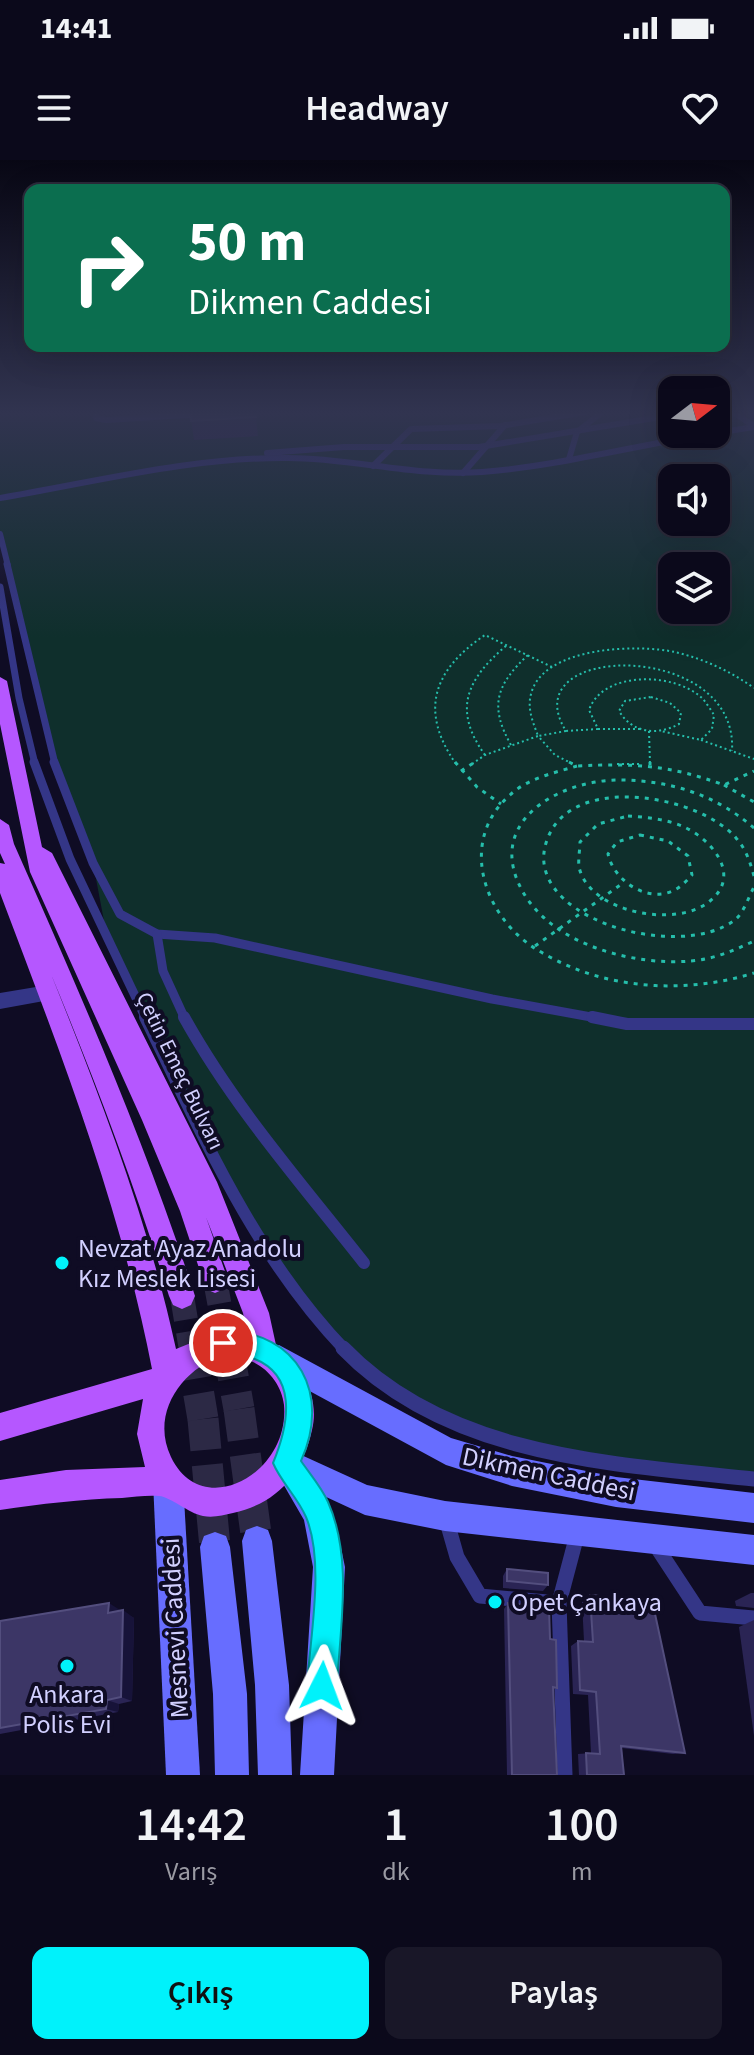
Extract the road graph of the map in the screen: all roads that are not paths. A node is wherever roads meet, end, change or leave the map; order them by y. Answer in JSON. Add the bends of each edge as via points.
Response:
{"nodes":[{"id":1,"x":69,"y":487,"type":"edge"},
{"id":2,"x":0,"y":498,"type":"edge"},
{"id":3,"x":0,"y":534,"type":"edge"},
{"id":4,"x":0,"y":587,"type":"edge"},
{"id":5,"x":0,"y":681,"type":"edge"},
{"id":6,"x":27,"y":826,"type":"junction"},
{"id":7,"x":2,"y":834,"type":"edge"},
{"id":8,"x":0,"y":867,"type":"edge"},
{"id":9,"x":157,"y":934,"type":"junction"},
{"id":10,"x":48,"y":993,"type":"junction"},
{"id":11,"x":0,"y":1001,"type":"edge"},
{"id":12,"x":754,"y":1024,"type":"edge"},
{"id":13,"x":364,"y":1263,"type":"dead end"},
{"id":14,"x":215,"y":1280,"type":"tunnel mouth"},
{"id":15,"x":182,"y":1296,"type":"tunnel mouth"},
{"id":16,"x":268,"y":1352,"type":"junction"},
{"id":17,"x":168,"y":1378,"type":"junction"},
{"id":18,"x":0,"y":1427,"type":"edge"},
{"id":19,"x":286,"y":1463,"type":"junction"},
{"id":20,"x":754,"y":1479,"type":"edge"},
{"id":21,"x":168,"y":1481,"type":"junction"},
{"id":22,"x":0,"y":1495,"type":"edge"},
{"id":23,"x":754,"y":1508,"type":"edge"},
{"id":24,"x":445,"y":1516,"type":"junction"},
{"id":25,"x":578,"y":1533,"type":"junction"},
{"id":26,"x":651,"y":1538,"type":"junction"},
{"id":27,"x":257,"y":1541,"type":"tunnel mouth"},
{"id":28,"x":215,"y":1547,"type":"tunnel mouth"},
{"id":29,"x":754,"y":1550,"type":"edge"},
{"id":30,"x":559,"y":1603,"type":"junction"},
{"id":31,"x":754,"y":1618,"type":"edge"},
{"id":32,"x":183,"y":1775,"type":"edge"},
{"id":33,"x":232,"y":1775,"type":"edge"},
{"id":34,"x":275,"y":1775,"type":"edge"},
{"id":35,"x":317,"y":1775,"type":"edge"},
{"id":36,"x":565,"y":1775,"type":"edge"}],
"edges":[{"from":1,"to":2,"type":"lane"},
{"from":3,"to":9,"type":"lane","via":[[56,769],[93,863],[120,914]]},
{"from":4,"to":20,"type":"lane","via":[[35,764],[74,868],[251,1226],[330,1335],[406,1401],[472,1431],[531,1449]]},
{"from":5,"to":6,"type":"main road","name":"Çetin Emeç Bulvarı"},
{"from":6,"to":14,"type":"main road","name":"Çetin Emeç Bulvarı","via":[[39,872],[153,1120]]},
{"from":6,"to":16,"type":"main road","name":"Çetin Emeç Bulvarı","via":[[59,881],[205,1182]]},
{"from":7,"to":8,"type":"main road"},
{"from":7,"to":15,"type":"main road","via":[[93,1047]]},
{"from":8,"to":10,"type":"main road"},
{"from":9,"to":12,"type":"lane","via":[[229,941],[627,1024]]},
{"from":9,"to":13,"type":"lane","via":[[164,975],[198,1043]]},
{"from":10,"to":11,"type":"street"},
{"from":10,"to":17,"type":"main road","via":[[125,1197]]},
{"from":16,"to":17,"type":"main road","name":"Dikmen Caddesi","via":[[244,1343],[223,1343],[183,1361]]},
{"from":16,"to":19,"type":"main road","via":[[288,1370],[298,1391],[297,1440]]},
{"from":16,"to":23,"type":"main road","name":"Dikmen Caddesi","via":[[446,1451],[616,1492]]},
{"from":17,"to":18,"type":"main road","name":"Dikmen Caddesi"},
{"from":17,"to":21,"type":"main road","name":"Dikmen Caddesi","via":[[153,1410],[150,1433]]},
{"from":19,"to":21,"type":"main road","via":[[274,1481],[231,1502],[186,1495]]},
{"from":19,"to":24,"type":"main road","name":"Dikmen Caddesi","via":[[365,1500]]},
{"from":19,"to":35,"type":"main road","via":[[317,1508],[329,1567]]},
{"from":21,"to":22,"type":"main road","via":[[66,1485]]},
{"from":21,"to":32,"type":"main road","name":"Mesnevi Caddesi"},
{"from":24,"to":25,"type":"main road","name":"Dikmen Caddesi"},
{"from":24,"to":30,"type":"lane","via":[[457,1557],[480,1596]]},
{"from":25,"to":26,"type":"main road","name":"Dikmen Caddesi"},
{"from":25,"to":30,"type":"lane"},
{"from":26,"to":29,"type":"main road","name":"Dikmen Caddesi"},
{"from":26,"to":31,"type":"lane","via":[[700,1613]]},
{"from":27,"to":34,"type":"main road"},
{"from":28,"to":33,"type":"main road","name":"Mesnevi Caddesi","via":[[230,1694]]},
{"from":30,"to":36,"type":"lane"}]}
